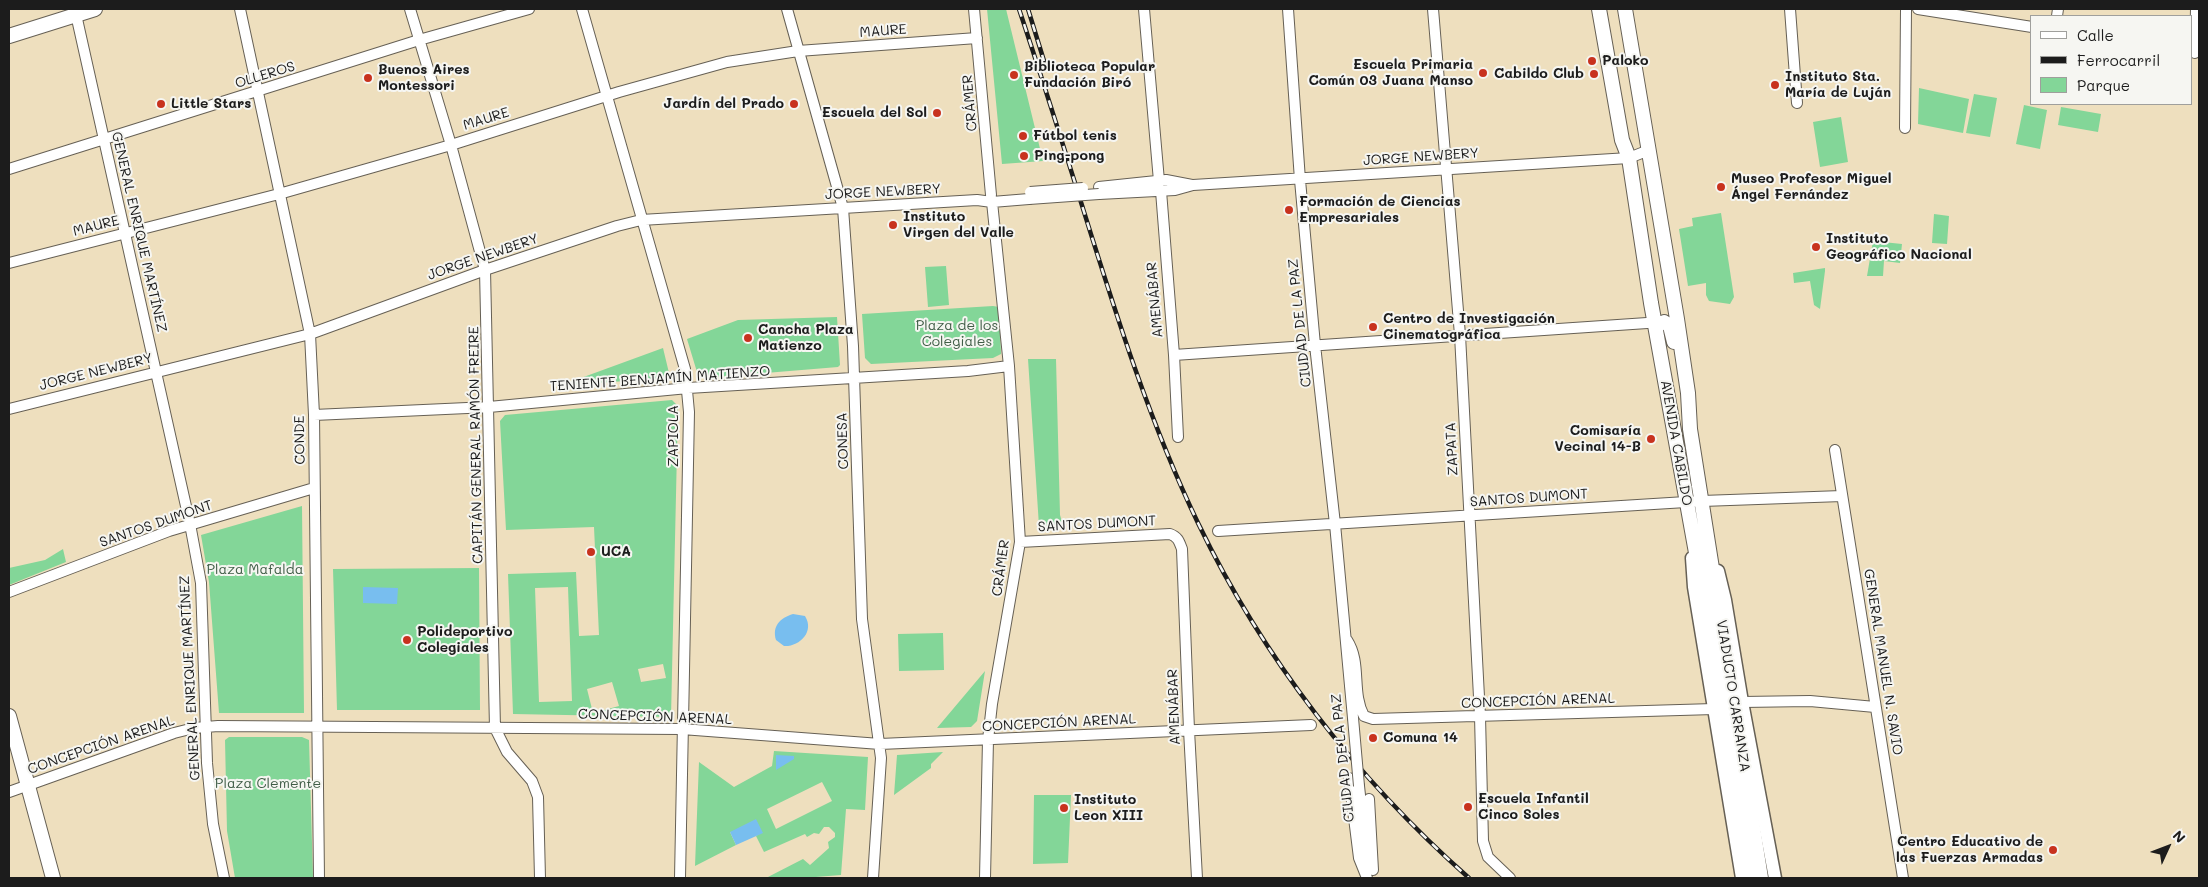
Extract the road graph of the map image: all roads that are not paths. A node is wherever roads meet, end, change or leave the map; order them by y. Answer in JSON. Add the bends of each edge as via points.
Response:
{"nodes":[{"id":1,"x":95,"y":9,"type":"edge"},
{"id":2,"x":240,"y":9,"type":"edge"},
{"id":3,"x":410,"y":9,"type":"edge"},
{"id":4,"x":529,"y":9,"type":"edge"},
{"id":5,"x":582,"y":9,"type":"edge"},
{"id":6,"x":787,"y":9,"type":"edge"},
{"id":7,"x":974,"y":9,"type":"edge"},
{"id":8,"x":1144,"y":9,"type":"edge"},
{"id":9,"x":1288,"y":9,"type":"edge"},
{"id":10,"x":1434,"y":9,"type":"edge"},
{"id":11,"x":1599,"y":9,"type":"edge"},
{"id":12,"x":1626,"y":9,"type":"edge"},
{"id":13,"x":1790,"y":9,"type":"edge"},
{"id":14,"x":1906,"y":9,"type":"edge"},
{"id":15,"x":1918,"y":9,"type":"edge"},
{"id":16,"x":2196,"y":9,"type":"edge"},
{"id":17,"x":75,"y":12,"type":"edge"},
{"id":18,"x":2030,"y":27,"type":"edge"},
{"id":19,"x":9,"y":36,"type":"edge"},
{"id":20,"x":978,"y":38,"type":"junction"},
{"id":21,"x":419,"y":40,"type":"junction"},
{"id":22,"x":798,"y":51,"type":"junction"},
{"id":23,"x":2195,"y":53,"type":"edge"},
{"id":24,"x":257,"y":93,"type":"junction"},
{"id":25,"x":607,"y":96,"type":"junction"},
{"id":26,"x":1797,"y":103,"type":"dead end"},
{"id":27,"x":1905,"y":128,"type":"dead end"},
{"id":28,"x":104,"y":138,"type":"junction"},
{"id":29,"x":451,"y":145,"type":"junction"},
{"id":30,"x":1649,"y":150,"type":"junction"},
{"id":31,"x":1629,"y":158,"type":"junction"},
{"id":32,"x":9,"y":169,"type":"edge"},
{"id":33,"x":1446,"y":169,"type":"junction"},
{"id":34,"x":1300,"y":180,"type":"junction"},
{"id":35,"x":1160,"y":186,"type":"junction"},
{"id":36,"x":1099,"y":191,"type":"junction"},
{"id":37,"x":279,"y":194,"type":"junction"},
{"id":38,"x":992,"y":199,"type":"junction"},
{"id":39,"x":843,"y":208,"type":"junction"},
{"id":40,"x":641,"y":220,"type":"junction"},
{"id":41,"x":126,"y":233,"type":"junction"},
{"id":42,"x":9,"y":263,"type":"edge"},
{"id":43,"x":485,"y":270,"type":"junction"},
{"id":44,"x":1659,"y":323,"type":"junction"},
{"id":45,"x":310,"y":334,"type":"junction"},
{"id":46,"x":1460,"y":335,"type":"junction"},
{"id":47,"x":1315,"y":345,"type":"junction"},
{"id":48,"x":1174,"y":355,"type":"junction"},
{"id":49,"x":1009,"y":366,"type":"junction"},
{"id":50,"x":156,"y":371,"type":"junction"},
{"id":51,"x":854,"y":377,"type":"junction"},
{"id":52,"x":688,"y":388,"type":"junction"},
{"id":53,"x":489,"y":407,"type":"junction"},
{"id":54,"x":9,"y":409,"type":"edge"},
{"id":55,"x":314,"y":414,"type":"junction"},
{"id":56,"x":1690,"y":429,"type":"junction"},
{"id":57,"x":1178,"y":437,"type":"dead end"},
{"id":58,"x":1835,"y":450,"type":"dead end"},
{"id":59,"x":314,"y":488,"type":"junction"},
{"id":60,"x":1842,"y":496,"type":"junction"},
{"id":61,"x":1688,"y":509,"type":"junction"},
{"id":62,"x":1704,"y":512,"type":"junction"},
{"id":63,"x":1468,"y":516,"type":"junction"},
{"id":64,"x":190,"y":524,"type":"junction"},
{"id":65,"x":1335,"y":524,"type":"junction"},
{"id":66,"x":1218,"y":531,"type":"dead end"},
{"id":67,"x":1176,"y":536,"type":"joint"},
{"id":68,"x":1020,"y":542,"type":"junction"},
{"id":69,"x":9,"y":592,"type":"edge"},
{"id":70,"x":1344,"y":634,"type":"junction"},
{"id":71,"x":1742,"y":702,"type":"junction"},
{"id":72,"x":1875,"y":707,"type":"junction"},
{"id":73,"x":1714,"y":709,"type":"junction"},
{"id":74,"x":9,"y":716,"type":"edge"},
{"id":75,"x":1364,"y":716,"type":"joint"},
{"id":76,"x":1480,"y":716,"type":"junction"},
{"id":77,"x":1311,"y":726,"type":"dead end"},
{"id":78,"x":206,"y":727,"type":"junction"},
{"id":79,"x":319,"y":727,"type":"junction"},
{"id":80,"x":495,"y":728,"type":"junction"},
{"id":81,"x":682,"y":729,"type":"junction"},
{"id":82,"x":1189,"y":730,"type":"junction"},
{"id":83,"x":988,"y":740,"type":"junction"},
{"id":84,"x":880,"y":744,"type":"junction"},
{"id":85,"x":1350,"y":778,"type":"dead end"},
{"id":86,"x":27,"y":785,"type":"junction"},
{"id":87,"x":9,"y":792,"type":"edge"},
{"id":88,"x":1369,"y":799,"type":"dead end"},
{"id":89,"x":53,"y":878,"type":"edge"},
{"id":90,"x":224,"y":878,"type":"edge"},
{"id":91,"x":320,"y":878,"type":"edge"},
{"id":92,"x":540,"y":878,"type":"edge"},
{"id":93,"x":680,"y":878,"type":"edge"},
{"id":94,"x":873,"y":878,"type":"edge"},
{"id":95,"x":985,"y":878,"type":"edge"},
{"id":96,"x":1197,"y":878,"type":"edge"},
{"id":97,"x":1369,"y":878,"type":"edge"},
{"id":98,"x":1510,"y":878,"type":"edge"},
{"id":99,"x":1742,"y":878,"type":"edge"},
{"id":100,"x":1751,"y":878,"type":"edge"},
{"id":101,"x":1761,"y":878,"type":"edge"},
{"id":102,"x":1775,"y":878,"type":"edge"},
{"id":103,"x":1903,"y":878,"type":"edge"}],
"edges":[{"from":1,"to":17,"type":"main road"},
{"from":2,"to":24,"type":"street","name":"CONDE"},
{"from":3,"to":21,"type":"street","name":"CAPITÁN GENERAL RAMÓN FREIRE"},
{"from":4,"to":21,"type":"street","name":"OLLEROS"},
{"from":5,"to":25,"type":"street","name":"ZAPIOLA"},
{"from":6,"to":22,"type":"street","name":"CONESA"},
{"from":7,"to":20,"type":"street","name":"CRÁMER"},
{"from":8,"to":35,"type":"street","name":"AMENÁBAR"},
{"from":9,"to":34,"type":"street","name":"CIUDAD DE LA PAZ"},
{"from":10,"to":33,"type":"street","name":"ZAPATA"},
{"from":11,"to":31,"type":"main road","name":"AVENIDA CABILDO","via":[[1622,140]]},
{"from":12,"to":30,"type":"main road","name":"AVENIDA CABILDO"},
{"from":13,"to":26,"type":"street"},
{"from":14,"to":27,"type":"street"},
{"from":15,"to":18,"type":"street"},
{"from":16,"to":23,"type":"street"},
{"from":17,"to":19,"type":"main road"},
{"from":17,"to":28,"type":"street","name":"GENERAL ENRIQUE MARTÍNEZ"},
{"from":20,"to":22,"type":"street","name":"MAURE"},
{"from":20,"to":38,"type":"street","name":"CRÁMER"},
{"from":21,"to":24,"type":"street","name":"OLLEROS"},
{"from":21,"to":29,"type":"street","name":"CAPITÁN GENERAL RAMÓN FREIRE"},
{"from":22,"to":25,"type":"street","name":"MAURE","via":[[727,62]]},
{"from":22,"to":39,"type":"street","name":"CONESA"},
{"from":24,"to":28,"type":"street","name":"OLLEROS"},
{"from":24,"to":37,"type":"street","name":"CONDE"},
{"from":25,"to":29,"type":"street","name":"MAURE"},
{"from":25,"to":40,"type":"street","name":"ZAPIOLA"},
{"from":28,"to":32,"type":"street","name":"OLLEROS"},
{"from":28,"to":41,"type":"street","name":"GENERAL ENRIQUE MARTÍNEZ"},
{"from":29,"to":37,"type":"street","name":"MAURE"},
{"from":29,"to":43,"type":"street","name":"CAPITÁN GENERAL RAMÓN FREIRE"},
{"from":30,"to":31,"type":"street","name":"JORGE NEWBERY"},
{"from":30,"to":56,"type":"main road","name":"AVENIDA CABILDO","via":[[1688,393]]},
{"from":31,"to":33,"type":"street","name":"JORGE NEWBERY"},
{"from":31,"to":44,"type":"main road","name":"AVENIDA CABILDO"},
{"from":33,"to":34,"type":"street","name":"JORGE NEWBERY"},
{"from":33,"to":46,"type":"street","name":"ZAPATA"},
{"from":34,"to":35,"type":"street","name":"JORGE NEWBERY","via":[[1193,185],[1175,190]]},
{"from":34,"to":47,"type":"street","name":"CIUDAD DE LA PAZ"},
{"from":35,"to":36,"type":"street"},
{"from":35,"to":36,"type":"street","via":[[1145,191]]},
{"from":35,"to":48,"type":"street","name":"AMENÁBAR"},
{"from":36,"to":38,"type":"street","name":"JORGE NEWBERY","bridge":true},
{"from":37,"to":41,"type":"street","name":"MAURE"},
{"from":37,"to":45,"type":"street","name":"CONDE"},
{"from":38,"to":39,"type":"street","name":"JORGE NEWBERY"},
{"from":38,"to":49,"type":"street","name":"CRÁMER"},
{"from":39,"to":40,"type":"street","name":"JORGE NEWBERY"},
{"from":39,"to":51,"type":"street","name":"CONESA"},
{"from":40,"to":43,"type":"street","name":"JORGE NEWBERY"},
{"from":40,"to":52,"type":"street","name":"ZAPIOLA"},
{"from":41,"to":42,"type":"street","name":"MAURE"},
{"from":41,"to":50,"type":"street","name":"GENERAL ENRIQUE MARTÍNEZ"},
{"from":43,"to":45,"type":"street","name":"JORGE NEWBERY"},
{"from":43,"to":53,"type":"street","name":"CAPITÁN GENERAL RAMÓN FREIRE"},
{"from":44,"to":46,"type":"street"},
{"from":44,"to":56,"type":"main road","via":[[1670,326]]},
{"from":44,"to":61,"type":"main road","name":"AVENIDA CABILDO"},
{"from":45,"to":50,"type":"street","name":"JORGE NEWBERY"},
{"from":45,"to":55,"type":"street","name":"CONDE"},
{"from":46,"to":47,"type":"street"},
{"from":46,"to":63,"type":"street","name":"ZAPATA"},
{"from":47,"to":48,"type":"street"},
{"from":47,"to":65,"type":"street","name":"CIUDAD DE LA PAZ"},
{"from":48,"to":57,"type":"street","name":"AMENÁBAR"},
{"from":49,"to":51,"type":"street","name":"TENIENTE BENJAMÍN MATIENZO"},
{"from":49,"to":68,"type":"street","name":"CRÁMER"},
{"from":50,"to":54,"type":"street","name":"JORGE NEWBERY"},
{"from":50,"to":64,"type":"street","name":"GENERAL ENRIQUE MARTÍNEZ"},
{"from":51,"to":52,"type":"street","name":"TENIENTE BENJAMÍN MATIENZO"},
{"from":51,"to":84,"type":"street","name":"CONESA","via":[[862,619]]},
{"from":52,"to":53,"type":"street","name":"TENIENTE BENJAMÍN MATIENZO"},
{"from":52,"to":81,"type":"street","name":"ZAPIOLA"},
{"from":53,"to":55,"type":"street","name":"TENIENTE BENJAMÍN MATIENZO"},
{"from":53,"to":80,"type":"street","name":"CAPITÁN GENERAL RAMÓN FREIRE"},
{"from":55,"to":59,"type":"street","name":"CONDE"},
{"from":56,"to":62,"type":"main road","name":"AVENIDA CABILDO"},
{"from":58,"to":60,"type":"street","name":"GENERAL MANUEL N. SAVIO"},
{"from":59,"to":64,"type":"street","name":"SANTOS DUMONT"},
{"from":59,"to":79,"type":"street","name":"CONDE"},
{"from":60,"to":62,"type":"street","name":"SANTOS DUMONT"},
{"from":60,"to":72,"type":"street","name":"GENERAL MANUEL N. SAVIO"},
{"from":61,"to":62,"type":"street","name":"SANTOS DUMONT"},
{"from":61,"to":63,"type":"street","name":"SANTOS DUMONT"},
{"from":61,"to":73,"type":"street","name":"AVENIDA CABILDO","via":[[1694,588]]},
{"from":61,"to":100,"type":"main road","name":"VIADUCTO CARRANZA"},
{"from":62,"to":71,"type":"street","name":"AVENIDA CABILDO","via":[[1725,600]]},
{"from":62,"to":101,"type":"main road","name":"VIADUCTO CARRANZA"},
{"from":63,"to":65,"type":"street","name":"SANTOS DUMONT"},
{"from":63,"to":76,"type":"street","name":"ZAPATA"},
{"from":64,"to":69,"type":"street","name":"SANTOS DUMONT"},
{"from":64,"to":78,"type":"street","name":"GENERAL ENRIQUE MARTÍNEZ","via":[[201,583]]},
{"from":65,"to":66,"type":"street","name":"SANTOS DUMONT"},
{"from":65,"to":70,"type":"street","name":"CIUDAD DE LA PAZ"},
{"from":67,"to":68,"type":"street","name":"SANTOS DUMONT"},
{"from":67,"to":82,"type":"street","name":"AMENÁBAR","via":[[1182,549]]},
{"from":68,"to":83,"type":"street","name":"CRÁMER"},
{"from":70,"to":75,"type":"street","name":"CIUDAD DE LA PAZ","via":[[1355,656],[1359,706]]},
{"from":70,"to":97,"type":"street","name":"CIUDAD DE LA PAZ","bridge":true},
{"from":71,"to":72,"type":"street","via":[[1810,700]]},
{"from":71,"to":102,"type":"street","name":"AVENIDA CABILDO"},
{"from":72,"to":103,"type":"street","name":"GENERAL MANUEL N. SAVIO"},
{"from":73,"to":76,"type":"street","name":"CONCEPCIÓN ARENAL"},
{"from":73,"to":99,"type":"street","name":"AVENIDA CABILDO"},
{"from":74,"to":86,"type":"main road"},
{"from":75,"to":76,"type":"street","name":"CONCEPCIÓN ARENAL","via":[[1373,720]]},
{"from":76,"to":98,"type":"street","name":"ZAPATA","via":[[1483,841],[1488,857]]},
{"from":77,"to":82,"type":"street","name":"CONCEPCIÓN ARENAL"},
{"from":78,"to":79,"type":"street","name":"CONCEPCIÓN ARENAL"},
{"from":78,"to":86,"type":"street","name":"CONCEPCIÓN ARENAL","via":[[174,733]]},
{"from":78,"to":90,"type":"street","name":"GENERAL ENRIQUE MARTÍNEZ","via":[[213,824]]},
{"from":79,"to":80,"type":"street","name":"CONCEPCIÓN ARENAL"},
{"from":79,"to":91,"type":"street","name":"CONDE","via":[[317,812]]},
{"from":80,"to":81,"type":"street","name":"CONCEPCIÓN ARENAL"},
{"from":80,"to":92,"type":"street","name":"CAPITÁN GENERAL RAMÓN FREIRE","via":[[507,752],[536,788]]},
{"from":81,"to":84,"type":"street","name":"CONCEPCIÓN ARENAL"},
{"from":81,"to":93,"type":"street","name":"ZAPIOLA"},
{"from":82,"to":83,"type":"street","name":"CONCEPCIÓN ARENAL"},
{"from":82,"to":96,"type":"street","name":"AMENÁBAR"},
{"from":83,"to":84,"type":"street","name":"CONCEPCIÓN ARENAL"},
{"from":83,"to":95,"type":"street","name":"CRÁMER"},
{"from":84,"to":94,"type":"street","name":"CONESA"},
{"from":85,"to":97,"type":"street","name":"CIUDAD DE LA PAZ","via":[[1359,858]]},
{"from":86,"to":87,"type":"street","name":"CONCEPCIÓN ARENAL"},
{"from":86,"to":89,"type":"main road"},
{"from":88,"to":97,"type":"street","name":"CIUDAD DE LA PAZ","via":[[1374,865]]}]}
